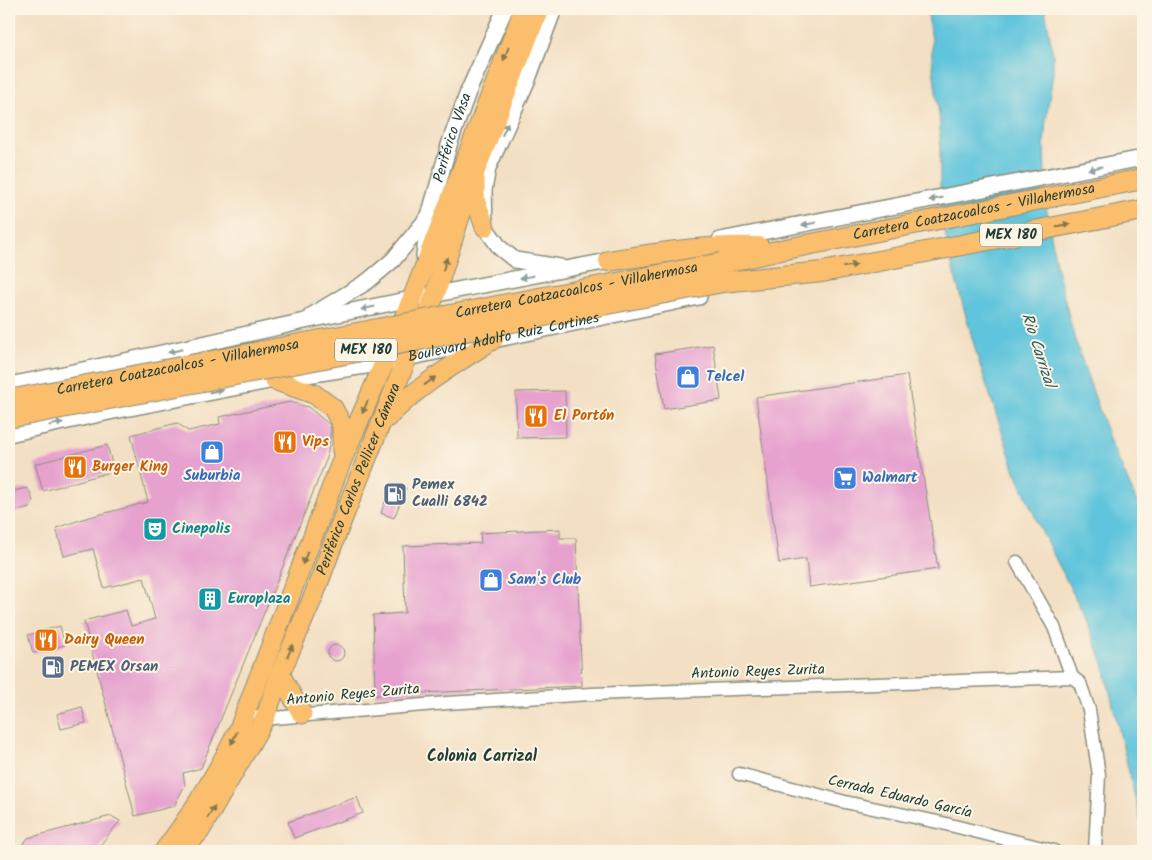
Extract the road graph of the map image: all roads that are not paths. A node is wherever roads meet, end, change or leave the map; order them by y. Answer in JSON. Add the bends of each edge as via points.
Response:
{"nodes":[{"id":1,"x":505,"y":9,"type":"edge"},
{"id":2,"x":524,"y":9,"type":"edge"},
{"id":3,"x":539,"y":9,"type":"edge"},
{"id":4,"x":554,"y":9,"type":"edge"},
{"id":5,"x":1143,"y":158,"type":"edge"},
{"id":6,"x":475,"y":172,"type":"junction"},
{"id":7,"x":1137,"y":180,"type":"edge"},
{"id":8,"x":450,"y":201,"type":"junction"},
{"id":9,"x":1143,"y":210,"type":"edge"},
{"id":10,"x":429,"y":216,"type":"junction"},
{"id":11,"x":485,"y":226,"type":"junction"},
{"id":12,"x":786,"y":248,"type":"junction"},
{"id":13,"x":609,"y":261,"type":"junction"},
{"id":14,"x":571,"y":268,"type":"junction"},
{"id":15,"x":422,"y":272,"type":"junction"},
{"id":16,"x":722,"y":272,"type":"junction"},
{"id":17,"x":822,"y":272,"type":"junction"},
{"id":18,"x":436,"y":295,"type":"junction"},
{"id":19,"x":412,"y":299,"type":"junction"},
{"id":20,"x":300,"y":322,"type":"junction"},
{"id":21,"x":494,"y":339,"type":"junction"},
{"id":22,"x":407,"y":358,"type":"junction"},
{"id":23,"x":384,"y":363,"type":"junction"},
{"id":24,"x":274,"y":380,"type":"junction"},
{"id":25,"x":9,"y":385,"type":"edge"},
{"id":26,"x":9,"y":400,"type":"edge"},
{"id":27,"x":9,"y":418,"type":"edge"},
{"id":28,"x":381,"y":425,"type":"junction"},
{"id":29,"x":9,"y":434,"type":"edge"},
{"id":30,"x":342,"y":460,"type":"junction"},
{"id":31,"x":1017,"y":562,"type":"dead end"},
{"id":32,"x":280,"y":674,"type":"junction"},
{"id":33,"x":1072,"y":677,"type":"junction"},
{"id":34,"x":246,"y":713,"type":"junction"},
{"id":35,"x":302,"y":714,"type":"junction"},
{"id":36,"x":265,"y":718,"type":"junction"},
{"id":37,"x":739,"y":774,"type":"dead end"},
{"id":38,"x":164,"y":851,"type":"edge"},
{"id":39,"x":182,"y":851,"type":"edge"},
{"id":40,"x":1054,"y":851,"type":"edge"},
{"id":41,"x":1094,"y":851,"type":"edge"}],
"edges":[{"from":1,"to":10,"type":"street","name":"Periférico Vhsa","via":[[468,92]]},
{"from":2,"to":8,"type":"main road","name":"Periférico Carlos Pellicer Cámara","one_way":true},
{"from":3,"to":6,"type":"main road","name":"Periférico Carlos Pellicer Cámara"},
{"from":11,"to":4,"type":"street","one_way":true,"via":[[484,190],[488,168],[528,79]]},
{"from":5,"to":13,"type":"street","one_way":true},
{"from":6,"to":11,"type":"main road","via":[[476,199]]},
{"from":18,"to":6,"type":"main road","name":"Periférico Carlos Pellicer Cámara","one_way":true},
{"from":7,"to":12,"type":"highway","name":"Carretera Coatzacoalcos - Villahermosa","number":"MEX 180"},
{"from":8,"to":10,"type":"main road"},
{"from":8,"to":15,"type":"main road","name":"Periférico Carlos Pellicer Cámara"},
{"from":17,"to":9,"type":"highway","name":"Carretera Coatzacoalcos - Villahermosa","number":"MEX 180","one_way":true},
{"from":10,"to":15,"type":"street","name":"Periférico Vhsa"},
{"from":10,"to":20,"type":"street","via":[[393,260],[368,281]]},
{"from":11,"to":14,"type":"street","via":[[500,248],[516,260]]},
{"from":12,"to":13,"type":"highway","via":[[698,248]]},
{"from":12,"to":16,"type":"highway","name":"Carretera Coatzacoalcos - Villahermosa","number":"MEX 180"},
{"from":13,"to":14,"type":"street"},
{"from":14,"to":18,"type":"street","one_way":true},
{"from":15,"to":19,"type":"main road","name":"Periférico Carlos Pellicer Cámara"},
{"from":16,"to":17,"type":"highway","name":"Carretera Coatzacoalcos - Villahermosa","number":"MEX 180"},
{"from":16,"to":26,"type":"highway","name":"Carretera Coatzacoalcos - Villahermosa","number":"MEX 180","bridge":true},
{"from":16,"to":27,"type":"highway","name":"Carretera Coatzacoalcos - Villahermosa","number":"MEX 180","bridge":true},
{"from":17,"to":21,"type":"street","name":"Boulevard Adolfo Ruiz Cortines"},
{"from":18,"to":19,"type":"street"},
{"from":18,"to":22,"type":"main road","name":"Periférico Carlos Pellicer Cámara"},
{"from":19,"to":20,"type":"street","one_way":true},
{"from":19,"to":23,"type":"main road","name":"Periférico Carlos Pellicer Cámara"},
{"from":20,"to":25,"type":"street","one_way":true,"via":[[109,366]]},
{"from":21,"to":22,"type":"street","name":"Boulevard Adolfo Ruiz Cortines"},
{"from":28,"to":21,"type":"main road","one_way":true,"via":[[406,398]]},
{"from":22,"to":23,"type":"street","name":"Boulevard Adolfo Ruiz Cortines"},
{"from":22,"to":28,"type":"main road","name":"Periférico Carlos Pellicer Cámara"},
{"from":23,"to":24,"type":"street","name":"Boulevard Adolfo Ruiz Cortines"},
{"from":23,"to":30,"type":"main road","name":"Periférico Carlos Pellicer Cámara","one_way":true},
{"from":29,"to":24,"type":"street","name":"Boulevard Adolfo Ruiz Cortines","one_way":true},
{"from":24,"to":30,"type":"main road","via":[[314,394],[332,408],[342,425]]},
{"from":32,"to":28,"type":"main road","name":"Periférico Carlos Pellicer Cámara","one_way":true},
{"from":30,"to":34,"type":"main road","name":"Periférico Carlos Pellicer Cámara","one_way":true},
{"from":31,"to":33,"type":"street","via":[[1054,627]]},
{"from":32,"to":35,"type":"main road"},
{"from":32,"to":36,"type":"main road","name":"Periférico Carlos Pellicer Cámara"},
{"from":33,"to":35,"type":"street","name":"Antonio Reyes Zurita","via":[[591,694]]},
{"from":33,"to":41,"type":"street","via":[[1080,683],[1088,710],[1099,775]]},
{"from":34,"to":36,"type":"street"},
{"from":34,"to":38,"type":"main road","one_way":true,"via":[[223,763],[184,826]]},
{"from":35,"to":36,"type":"street","name":"Antonio Reyes Zurita"},
{"from":39,"to":36,"type":"main road","name":"Periférico Carlos Pellicer Cámara","one_way":true,"via":[[200,831]]},
{"from":37,"to":40,"type":"street","name":"Cerrada Eduardo García"}]}
